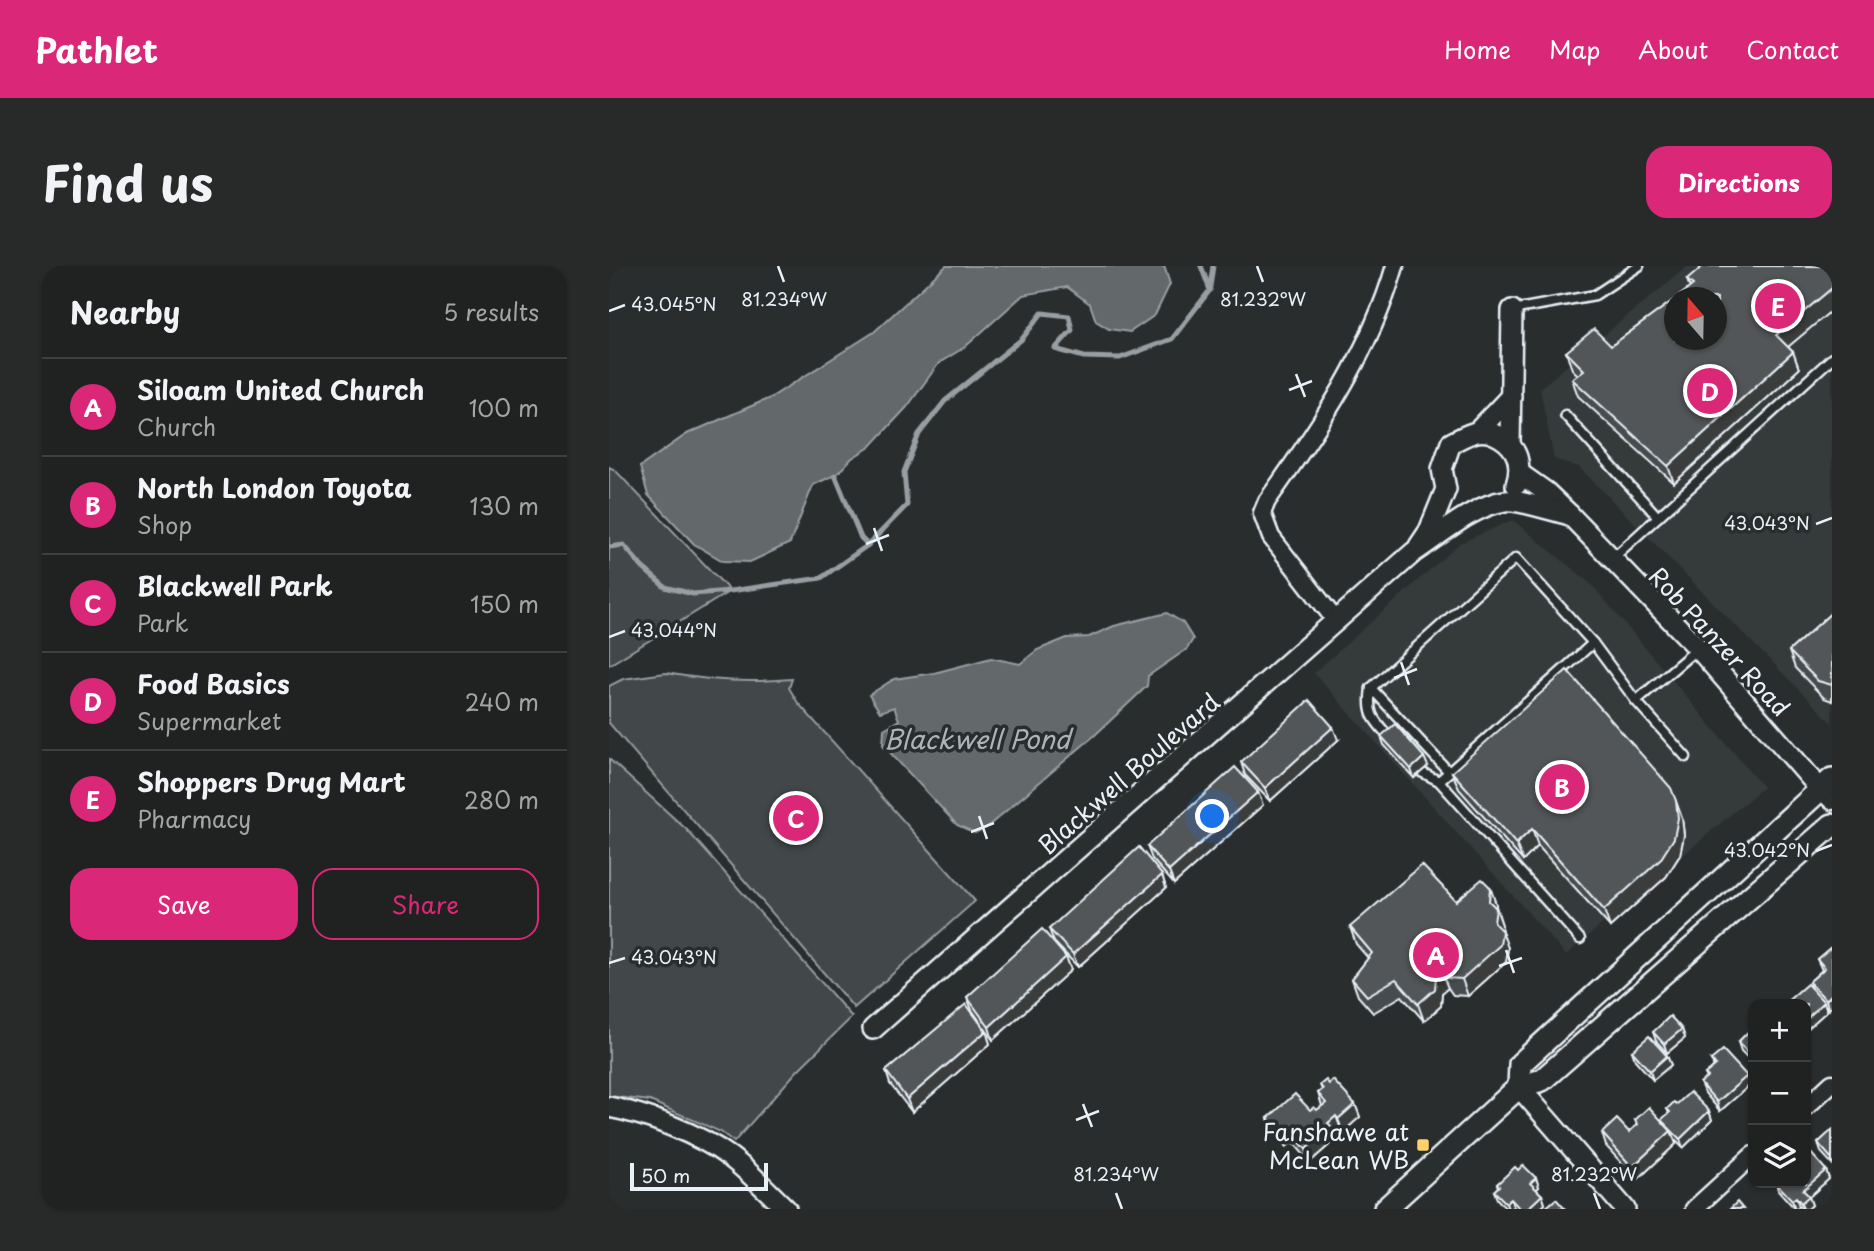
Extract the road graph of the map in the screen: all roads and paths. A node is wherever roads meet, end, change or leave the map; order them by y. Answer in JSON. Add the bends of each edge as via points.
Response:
{"nodes":[{"id":1,"x":1395,"y":266,"type":"edge"},
{"id":2,"x":1639,"y":266,"type":"edge"},
{"id":3,"x":1512,"y":310,"type":"joint"},
{"id":4,"x":1832,"y":358,"type":"edge"},
{"id":5,"x":1511,"y":396,"type":"junction"},
{"id":6,"x":1565,"y":415,"type":"dead end"},
{"id":7,"x":1478,"y":431,"type":"junction"},
{"id":8,"x":1510,"y":444,"type":"junction"},
{"id":9,"x":1519,"y":473,"type":"junction"},
{"id":10,"x":1446,"y":489,"type":"junction"},
{"id":11,"x":1508,"y":500,"type":"junction"},
{"id":12,"x":1485,"y":507,"type":"junction"},
{"id":13,"x":1570,"y":515,"type":"junction"},
{"id":14,"x":1658,"y":517,"type":"junction"},
{"id":15,"x":1415,"y":552,"type":"junction"},
{"id":16,"x":1611,"y":560,"type":"junction"},
{"id":17,"x":1336,"y":621,"type":"junction"},
{"id":18,"x":1593,"y":643,"type":"junction"},
{"id":19,"x":1698,"y":648,"type":"junction"},
{"id":20,"x":1371,"y":688,"type":"junction"},
{"id":21,"x":1636,"y":701,"type":"junction"},
{"id":22,"x":1391,"y":739,"type":"edge"},
{"id":23,"x":1686,"y":757,"type":"dead end"},
{"id":24,"x":1421,"y":772,"type":"edge"},
{"id":25,"x":1449,"y":772,"type":"junction"},
{"id":26,"x":1439,"y":781,"type":"junction"},
{"id":27,"x":1828,"y":790,"type":"edge"},
{"id":28,"x":1832,"y":825,"type":"edge"},
{"id":29,"x":1580,"y":939,"type":"dead end"},
{"id":30,"x":873,"y":1030,"type":"dead end"},
{"id":31,"x":1832,"y":1083,"type":"edge"},
{"id":32,"x":1519,"y":1087,"type":"junction"},
{"id":33,"x":1811,"y":1102,"type":"edge"},
{"id":34,"x":609,"y":1107,"type":"edge"},
{"id":35,"x":1748,"y":1160,"type":"edge"},
{"id":36,"x":786,"y":1209,"type":"edge"},
{"id":37,"x":1385,"y":1209,"type":"edge"},
{"id":38,"x":1625,"y":1209,"type":"edge"},
{"id":39,"x":1694,"y":1209,"type":"edge"}],
"edges":[{"from":1,"to":17,"type":"street","via":[[1354,366],[1262,513],[1271,537]]},
{"from":2,"to":3,"type":"lane","via":[[1595,295]]},
{"from":3,"to":5,"type":"street"},
{"from":4,"to":14,"type":"lane"},
{"from":5,"to":7,"type":"street","name":"Blackwell Boulevard"},
{"from":5,"to":8,"type":"street"},
{"from":6,"to":14,"type":"lane"},
{"from":7,"to":8,"type":"street","via":[[1493,433]]},
{"from":7,"to":10,"type":"street","name":"Blackwell Boulevard","via":[[1451,443],[1442,469]]},
{"from":8,"to":9,"type":"street"},
{"from":9,"to":11,"type":"street"},
{"from":9,"to":13,"type":"street"},
{"from":10,"to":12,"type":"street","via":[[1460,502]]},
{"from":10,"to":15,"type":"street","name":"Blackwell Boulevard"},
{"from":11,"to":12,"type":"street","name":"Blackwell Boulevard"},
{"from":11,"to":13,"type":"street"},
{"from":12,"to":15,"type":"street","name":"Blackwell Boulevard"},
{"from":13,"to":16,"type":"street","name":"Rob Panzer Road"},
{"from":14,"to":16,"type":"lane"},
{"from":15,"to":17,"type":"street","name":"Blackwell Boulevard"},
{"from":16,"to":19,"type":"street","name":"Rob Panzer Road"},
{"from":17,"to":30,"type":"street","name":"Blackwell Boulevard"},
{"from":18,"to":20,"type":"lane","via":[[1516,558]]},
{"from":18,"to":21,"type":"lane"},
{"from":18,"to":25,"type":"lane"},
{"from":19,"to":21,"type":"lane"},
{"from":19,"to":27,"type":"street","name":"Rob Panzer Road"},
{"from":20,"to":22,"type":"lane","via":[[1368,708]]},
{"from":20,"to":25,"type":"lane"},
{"from":21,"to":23,"type":"lane"},
{"from":24,"to":26,"type":"lane"},
{"from":25,"to":26,"type":"lane"},
{"from":26,"to":29,"type":"lane"},
{"from":27,"to":32,"type":"main road","via":[[1520,1064]]},
{"from":28,"to":32,"type":"main road","via":[[1542,1080]]},
{"from":31,"to":33,"type":"street"},
{"from":32,"to":37,"type":"main road"},
{"from":32,"to":38,"type":"street"},
{"from":34,"to":36,"type":"street","via":[[690,1135],[730,1156]]},
{"from":35,"to":39,"type":"street"}]}
